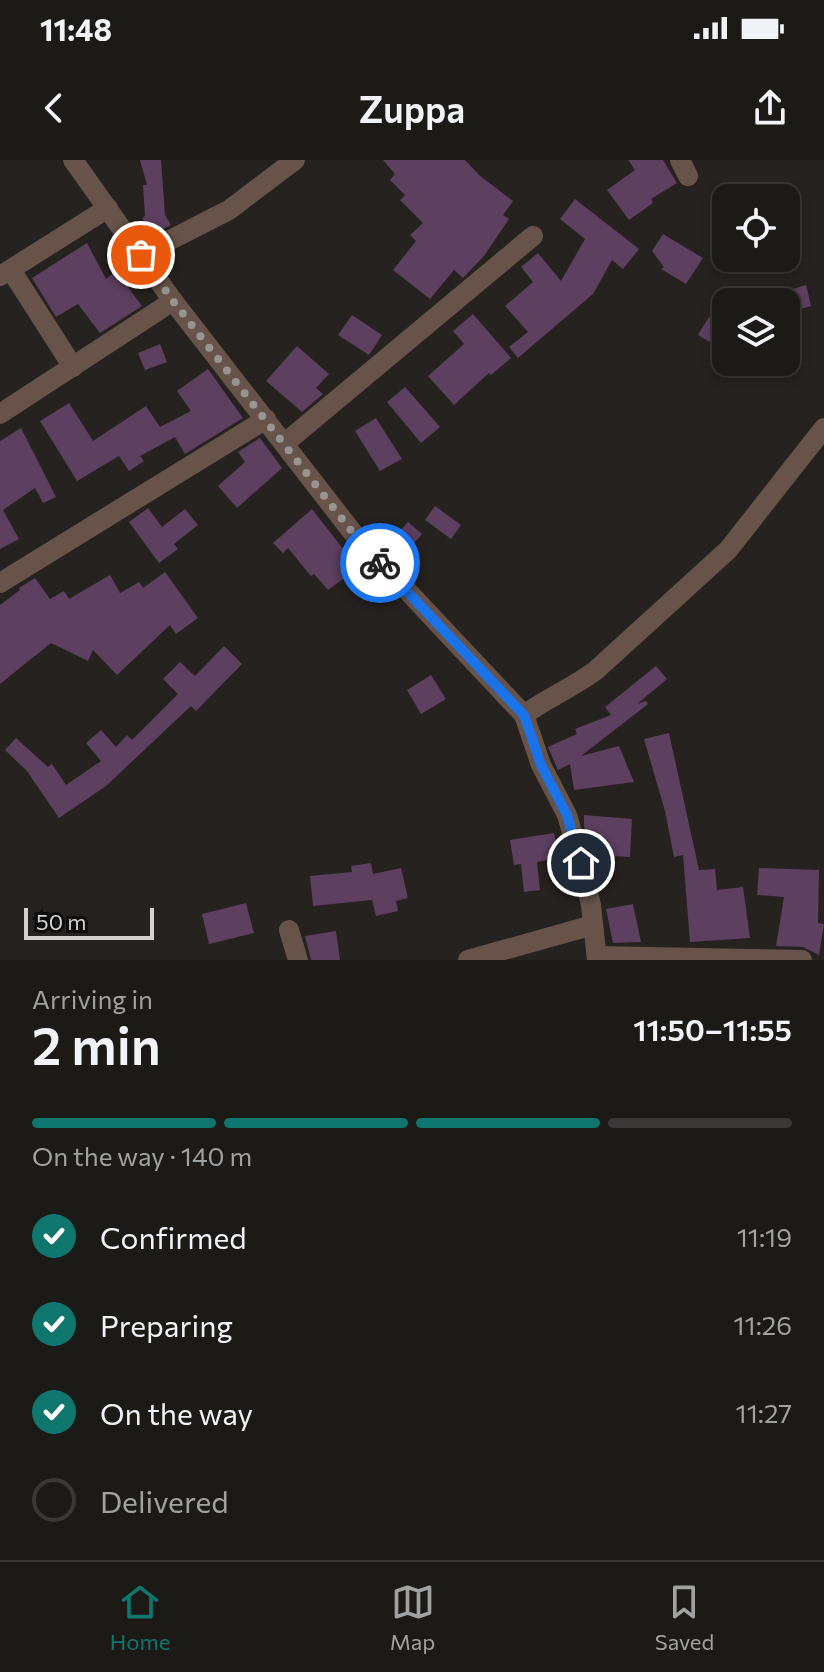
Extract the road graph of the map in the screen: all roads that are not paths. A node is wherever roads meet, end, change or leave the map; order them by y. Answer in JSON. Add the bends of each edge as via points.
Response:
{"nodes":[{"id":1,"x":73,"y":160,"type":"edge"},
{"id":2,"x":295,"y":160,"type":"edge"},
{"id":3,"x":108,"y":208,"type":"junction"},
{"id":4,"x":533,"y":236,"type":"dead end"},
{"id":5,"x":141,"y":255,"type":"junction"},
{"id":6,"x":5,"y":273,"type":"edge"},
{"id":7,"x":173,"y":301,"type":"junction"},
{"id":8,"x":73,"y":367,"type":"junction"},
{"id":9,"x":0,"y":414,"type":"edge"},
{"id":10,"x":266,"y":419,"type":"junction"},
{"id":11,"x":824,"y":428,"type":"edge"},
{"id":12,"x":285,"y":443,"type":"junction"},
{"id":13,"x":0,"y":583,"type":"edge"},
{"id":14,"x":524,"y":715,"type":"junction"},
{"id":15,"x":593,"y":925,"type":"junction"},
{"id":16,"x":289,"y":930,"type":"dead end"},
{"id":17,"x":597,"y":958,"type":"edge"},
{"id":18,"x":298,"y":960,"type":"edge"},
{"id":19,"x":468,"y":960,"type":"edge"},
{"id":20,"x":802,"y":960,"type":"edge"}],
"edges":[{"from":1,"to":3,"type":"street"},
{"from":2,"to":5,"type":"street","via":[[229,210]]},
{"from":3,"to":5,"type":"street"},
{"from":3,"to":6,"type":"street"},
{"from":4,"to":12,"type":"street"},
{"from":5,"to":7,"type":"street"},
{"from":6,"to":8,"type":"street"},
{"from":7,"to":8,"type":"street"},
{"from":7,"to":10,"type":"street"},
{"from":8,"to":9,"type":"street"},
{"from":10,"to":12,"type":"street"},
{"from":10,"to":13,"type":"street"},
{"from":11,"to":14,"type":"street","via":[[728,550],[595,671]]},
{"from":12,"to":14,"type":"street","via":[[353,533]]},
{"from":14,"to":15,"type":"street","via":[[541,765],[567,815]]},
{"from":15,"to":17,"type":"street"},
{"from":15,"to":19,"type":"street"},
{"from":16,"to":18,"type":"street"},
{"from":17,"to":20,"type":"street"}]}
